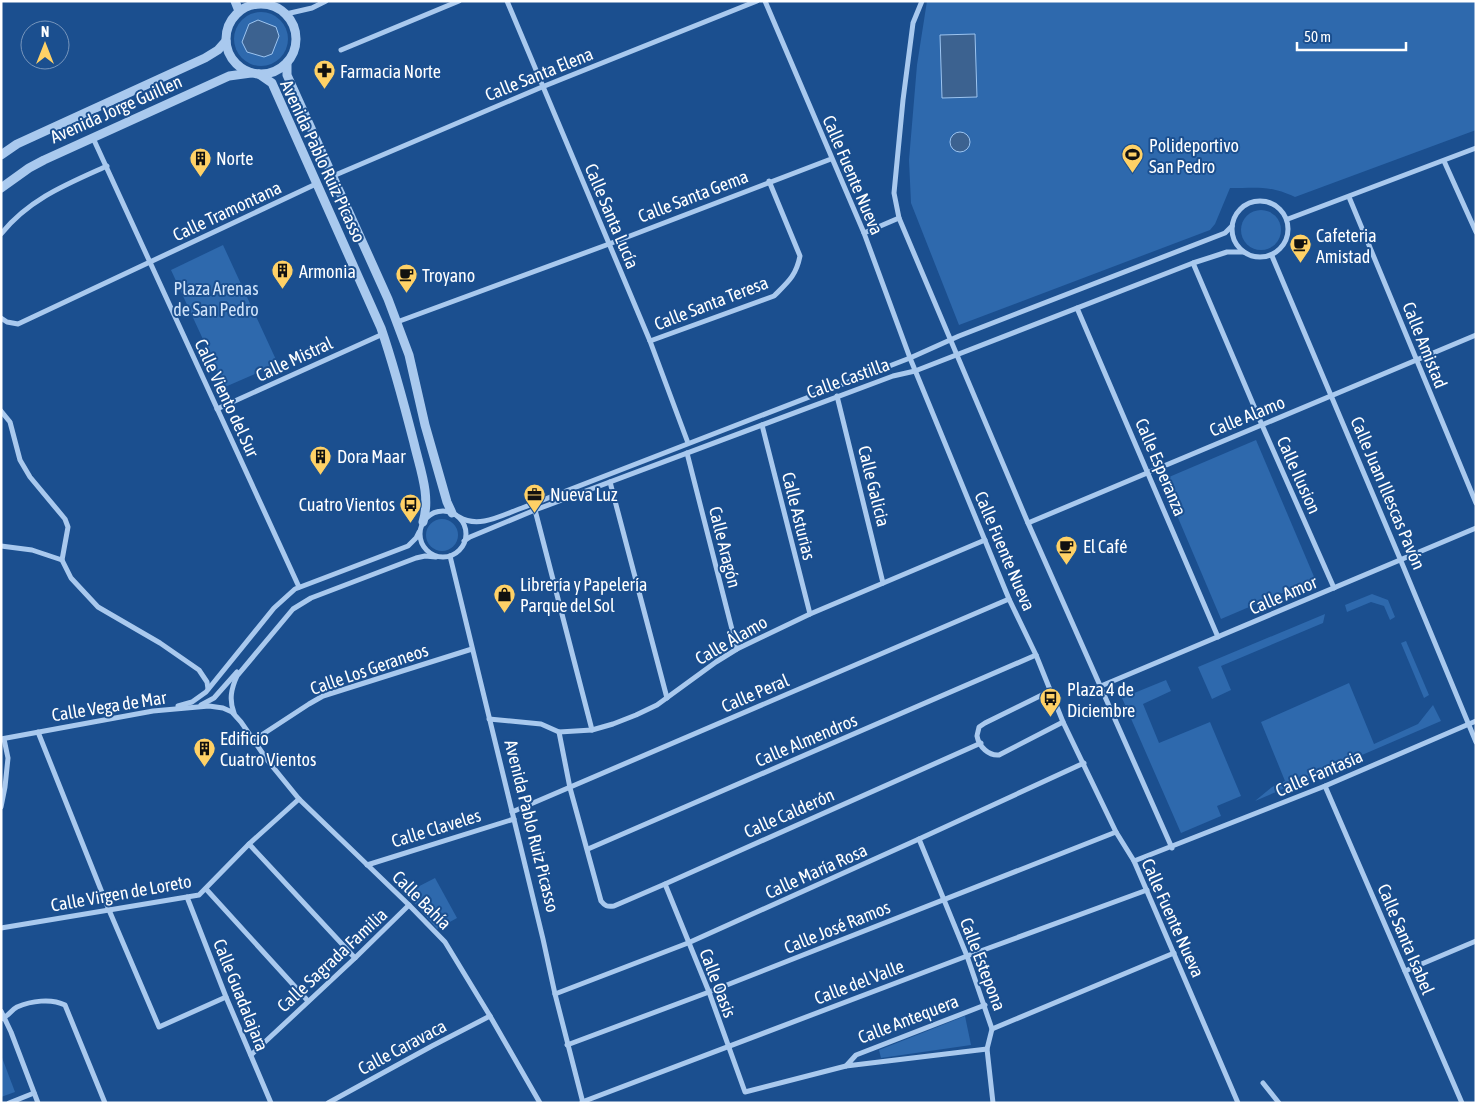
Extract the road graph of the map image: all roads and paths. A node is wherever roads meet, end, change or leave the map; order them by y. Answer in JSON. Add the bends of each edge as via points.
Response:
{"nodes":[{"id":1,"x":235,"y":1,"type":"edge"},
{"id":2,"x":326,"y":1,"type":"edge"},
{"id":3,"x":459,"y":1,"type":"edge"},
{"id":4,"x":506,"y":1,"type":"edge"},
{"id":5,"x":757,"y":1,"type":"edge"},
{"id":6,"x":765,"y":1,"type":"edge"},
{"id":7,"x":922,"y":1,"type":"edge"},
{"id":8,"x":262,"y":2,"type":"edge"},
{"id":9,"x":239,"y":12,"type":"junction"},
{"id":10,"x":286,"y":14,"type":"junction"},
{"id":11,"x":226,"y":42,"type":"junction"},
{"id":12,"x":341,"y":50,"type":"dead end"},
{"id":13,"x":287,"y":63,"type":"junction"},
{"id":14,"x":255,"y":73,"type":"junction"},
{"id":15,"x":542,"y":87,"type":"junction"},
{"id":16,"x":94,"y":138,"type":"junction"},
{"id":17,"x":1476,"y":148,"type":"edge"},
{"id":18,"x":1,"y":155,"type":"edge"},
{"id":19,"x":831,"y":159,"type":"junction"},
{"id":20,"x":1444,"y":161,"type":"junction"},
{"id":21,"x":107,"y":166,"type":"junction"},
{"id":22,"x":332,"y":176,"type":"junction"},
{"id":23,"x":770,"y":181,"type":"junction"},
{"id":24,"x":316,"y":184,"type":"junction"},
{"id":25,"x":1,"y":188,"type":"edge"},
{"id":26,"x":1349,"y":197,"type":"junction"},
{"id":27,"x":899,"y":218,"type":"junction"},
{"id":28,"x":1288,"y":219,"type":"junction"},
{"id":29,"x":1232,"y":226,"type":"junction"},
{"id":30,"x":1476,"y":232,"type":"edge"},
{"id":31,"x":864,"y":233,"type":"junction"},
{"id":32,"x":1,"y":234,"type":"edge"},
{"id":33,"x":609,"y":244,"type":"junction"},
{"id":34,"x":1244,"y":252,"type":"junction"},
{"id":35,"x":1272,"y":256,"type":"junction"},
{"id":36,"x":150,"y":262,"type":"junction"},
{"id":37,"x":1194,"y":263,"type":"junction"},
{"id":38,"x":1078,"y":308,"type":"junction"},
{"id":39,"x":1,"y":318,"type":"edge"},
{"id":40,"x":397,"y":322,"type":"junction"},
{"id":41,"x":383,"y":334,"type":"junction"},
{"id":42,"x":1476,"y":335,"type":"edge"},
{"id":43,"x":950,"y":340,"type":"junction"},
{"id":44,"x":650,"y":341,"type":"junction"},
{"id":45,"x":956,"y":355,"type":"junction"},
{"id":46,"x":910,"y":358,"type":"junction"},
{"id":47,"x":1416,"y":361,"type":"junction"},
{"id":48,"x":915,"y":371,"type":"junction"},
{"id":49,"x":837,"y":396,"type":"junction"},
{"id":50,"x":1332,"y":396,"type":"junction"},
{"id":51,"x":217,"y":409,"type":"junction"},
{"id":52,"x":1,"y":411,"type":"edge"},
{"id":53,"x":762,"y":425,"type":"junction"},
{"id":54,"x":1262,"y":425,"type":"junction"},
{"id":55,"x":688,"y":443,"type":"junction"},
{"id":56,"x":687,"y":453,"type":"junction"},
{"id":57,"x":1148,"y":471,"type":"junction"},
{"id":58,"x":610,"y":482,"type":"junction"},
{"id":59,"x":1476,"y":503,"type":"edge"},
{"id":60,"x":535,"y":510,"type":"junction"},
{"id":61,"x":456,"y":515,"type":"junction"},
{"id":62,"x":423,"y":522,"type":"junction"},
{"id":63,"x":1028,"y":523,"type":"junction"},
{"id":64,"x":1476,"y":528,"type":"edge"},
{"id":65,"x":419,"y":532,"type":"junction"},
{"id":66,"x":985,"y":540,"type":"junction"},
{"id":67,"x":464,"y":541,"type":"junction"},
{"id":68,"x":1,"y":546,"type":"edge"},
{"id":69,"x":450,"y":556,"type":"junction"},
{"id":70,"x":436,"y":557,"type":"junction"},
{"id":71,"x":62,"y":560,"type":"junction"},
{"id":72,"x":1401,"y":561,"type":"junction"},
{"id":73,"x":883,"y":583,"type":"junction"},
{"id":74,"x":299,"y":587,"type":"junction"},
{"id":75,"x":1334,"y":588,"type":"junction"},
{"id":76,"x":1009,"y":598,"type":"junction"},
{"id":77,"x":810,"y":614,"type":"junction"},
{"id":78,"x":1218,"y":637,"type":"junction"},
{"id":79,"x":472,"y":649,"type":"junction"},
{"id":80,"x":736,"y":649,"type":"junction"},
{"id":81,"x":1036,"y":655,"type":"junction"},
{"id":82,"x":242,"y":669,"type":"junction"},
{"id":83,"x":1101,"y":686,"type":"junction"},
{"id":84,"x":207,"y":691,"type":"junction"},
{"id":85,"x":1050,"y":691,"type":"junction"},
{"id":86,"x":667,"y":698,"type":"junction"},
{"id":87,"x":207,"y":705,"type":"junction"},
{"id":88,"x":167,"y":709,"type":"junction"},
{"id":89,"x":234,"y":714,"type":"junction"},
{"id":90,"x":490,"y":719,"type":"junction"},
{"id":91,"x":1476,"y":721,"type":"edge"},
{"id":92,"x":1063,"y":722,"type":"junction"},
{"id":93,"x":1468,"y":724,"type":"junction"},
{"id":94,"x":592,"y":730,"type":"junction"},
{"id":95,"x":38,"y":732,"type":"junction"},
{"id":96,"x":559,"y":732,"type":"junction"},
{"id":97,"x":3,"y":739,"type":"edge"},
{"id":98,"x":254,"y":740,"type":"junction"},
{"id":99,"x":1476,"y":742,"type":"edge"},
{"id":100,"x":981,"y":743,"type":"junction"},
{"id":101,"x":1084,"y":763,"type":"junction"},
{"id":102,"x":1325,"y":786,"type":"junction"},
{"id":103,"x":570,"y":788,"type":"junction"},
{"id":104,"x":299,"y":799,"type":"junction"},
{"id":105,"x":1,"y":808,"type":"edge"},
{"id":106,"x":512,"y":812,"type":"junction"},
{"id":107,"x":514,"y":819,"type":"junction"},
{"id":108,"x":1116,"y":832,"type":"junction"},
{"id":109,"x":920,"y":839,"type":"junction"},
{"id":110,"x":250,"y":844,"type":"junction"},
{"id":111,"x":1172,"y":848,"type":"junction"},
{"id":112,"x":588,"y":849,"type":"junction"},
{"id":113,"x":1134,"y":862,"type":"junction"},
{"id":114,"x":367,"y":865,"type":"junction"},
{"id":115,"x":665,"y":884,"type":"junction"},
{"id":116,"x":206,"y":889,"type":"junction"},
{"id":117,"x":1147,"y":890,"type":"junction"},
{"id":118,"x":187,"y":897,"type":"junction"},
{"id":119,"x":943,"y":899,"type":"junction"},
{"id":120,"x":409,"y":905,"type":"junction"},
{"id":121,"x":109,"y":910,"type":"junction"},
{"id":122,"x":1,"y":928,"type":"edge"},
{"id":123,"x":1476,"y":941,"type":"edge"},
{"id":124,"x":688,"y":943,"type":"junction"},
{"id":125,"x":1174,"y":954,"type":"junction"},
{"id":126,"x":967,"y":956,"type":"junction"},
{"id":127,"x":355,"y":958,"type":"junction"},
{"id":128,"x":1405,"y":970,"type":"junction"},
{"id":129,"x":709,"y":992,"type":"junction"},
{"id":130,"x":555,"y":994,"type":"junction"},
{"id":131,"x":226,"y":998,"type":"junction"},
{"id":132,"x":308,"y":1001,"type":"junction"},
{"id":133,"x":985,"y":1005,"type":"junction"},
{"id":134,"x":1,"y":1010,"type":"edge"},
{"id":135,"x":490,"y":1016,"type":"junction"},
{"id":136,"x":3,"y":1019,"type":"edge"},
{"id":137,"x":992,"y":1029,"type":"junction"},
{"id":138,"x":567,"y":1045,"type":"junction"},
{"id":139,"x":727,"y":1047,"type":"junction"},
{"id":140,"x":987,"y":1049,"type":"junction"},
{"id":141,"x":251,"y":1055,"type":"junction"},
{"id":142,"x":846,"y":1066,"type":"junction"},
{"id":143,"x":1263,"y":1082,"type":"dead end"},
{"id":144,"x":745,"y":1092,"type":"joint"},
{"id":145,"x":34,"y":1093,"type":"junction"},
{"id":146,"x":583,"y":1102,"type":"edge"},
{"id":147,"x":10,"y":1103,"type":"edge"},
{"id":148,"x":38,"y":1103,"type":"edge"},
{"id":149,"x":105,"y":1103,"type":"edge"},
{"id":150,"x":270,"y":1103,"type":"edge"},
{"id":151,"x":328,"y":1103,"type":"edge"},
{"id":152,"x":540,"y":1103,"type":"edge"},
{"id":153,"x":994,"y":1103,"type":"edge"},
{"id":154,"x":1238,"y":1103,"type":"edge"},
{"id":155,"x":1279,"y":1103,"type":"edge"},
{"id":156,"x":1462,"y":1103,"type":"edge"}],
"edges":[{"from":1,"to":9,"type":"street"},
{"from":2,"to":10,"type":"street"},
{"from":3,"to":12,"type":"street"},
{"from":4,"to":15,"type":"street","name":"Calle Santa Lucía"},
{"from":5,"to":15,"type":"street","name":"Calle Santa Elena"},
{"from":6,"to":19,"type":"street","name":"Calle Fuente Nueva"},
{"from":7,"to":27,"type":"street","name":"Calle Fuente Nueva","via":[[913,23],[903,100],[894,193]]},
{"from":8,"to":9,"type":"street"},
{"from":8,"to":10,"type":"street"},
{"from":9,"to":11,"type":"street","via":[[229,25]]},
{"from":10,"to":13,"type":"street","via":[[297,37],[294,53]]},
{"from":11,"to":14,"type":"street","via":[[236,64]]},
{"from":11,"to":18,"type":"street","name":"Avenida Jorge Guillen","via":[[205,58],[17,144]]},
{"from":13,"to":14,"type":"street","via":[[268,74]]},
{"from":13,"to":22,"type":"street","name":"Avenida Pablo Ruiz Picasso","via":[[287,75]]},
{"from":14,"to":16,"type":"street","name":"Avenida Jorge Guillen","via":[[229,76]]},
{"from":14,"to":24,"type":"street","name":"Avenida Pablo Ruiz Picasso","via":[[272,83]]},
{"from":15,"to":22,"type":"street","name":"Calle Santa Elena"},
{"from":15,"to":33,"type":"street","name":"Calle Santa Lucía"},
{"from":16,"to":21,"type":"street","name":"Calle Viento del Sur"},
{"from":16,"to":25,"type":"street","name":"Avenida Jorge Guillen","via":[[29,168]]},
{"from":17,"to":20,"type":"street"},
{"from":19,"to":23,"type":"street","name":"Calle Santa Gema"},
{"from":19,"to":31,"type":"street","name":"Calle Fuente Nueva"},
{"from":20,"to":26,"type":"street"},
{"from":20,"to":30,"type":"street"},
{"from":21,"to":32,"type":"street","via":[[50,192],[29,206]]},
{"from":21,"to":36,"type":"street","name":"Calle Viento del Sur"},
{"from":22,"to":40,"type":"street","name":"Avenida Pablo Ruiz Picasso"},
{"from":23,"to":33,"type":"street","name":"Calle Santa Gema"},
{"from":23,"to":44,"type":"street","name":"Calle Santa Teresa","via":[[800,256],[798,268],[790,281],[774,296]]},
{"from":24,"to":36,"type":"street","name":"Calle Tramontana"},
{"from":24,"to":41,"type":"street","name":"Avenida Pablo Ruiz Picasso"},
{"from":26,"to":28,"type":"street"},
{"from":26,"to":47,"type":"street","name":"Calle Amistad"},
{"from":27,"to":31,"type":"street"},
{"from":27,"to":43,"type":"street","name":"Calle Fuente Nueva"},
{"from":28,"to":29,"type":"street","via":[[1270,202],[1250,202],[1241,208]]},
{"from":28,"to":35,"type":"street","via":[[1286,240]]},
{"from":29,"to":34,"type":"street","via":[[1233,239]]},
{"from":29,"to":43,"type":"street","name":"Calle Castilla","via":[[1225,234]]},
{"from":31,"to":46,"type":"street","name":"Calle Fuente Nueva"},
{"from":33,"to":40,"type":"street","name":"Calle Santa Gema"},
{"from":33,"to":44,"type":"street","name":"Calle Santa Lucía"},
{"from":34,"to":35,"type":"street","via":[[1263,258]]},
{"from":34,"to":37,"type":"street","name":"Calle Castilla","via":[[1227,252]]},
{"from":35,"to":50,"type":"street","name":"Calle Juan Illescas Pavón"},
{"from":36,"to":39,"type":"street","name":"Calle Tramontana","via":[[18,324]]},
{"from":36,"to":51,"type":"street","name":"Calle Viento del Sur"},
{"from":37,"to":38,"type":"street","name":"Calle Castilla"},
{"from":37,"to":54,"type":"street","name":"Calle Ilusion"},
{"from":38,"to":45,"type":"street","name":"Calle Castilla"},
{"from":38,"to":57,"type":"street","name":"Calle Esperanza"},
{"from":40,"to":61,"type":"street","name":"Avenida Pablo Ruiz Picasso","via":[[409,355],[447,502]]},
{"from":41,"to":51,"type":"street","name":"Calle Mistral"},
{"from":41,"to":62,"type":"street","name":"Avenida Pablo Ruiz Picasso","via":[[425,489]]},
{"from":42,"to":47,"type":"street","name":"Calle Alamo"},
{"from":43,"to":45,"type":"street","name":"Calle Fuente Nueva"},
{"from":43,"to":46,"type":"street","name":"Calle Castilla"},
{"from":44,"to":55,"type":"street","name":"Calle Santa Lucía"},
{"from":45,"to":48,"type":"street","name":"Calle Castilla"},
{"from":45,"to":63,"type":"street","name":"Calle Fuente Nueva"},
{"from":46,"to":48,"type":"street","name":"Calle Fuente Nueva"},
{"from":46,"to":55,"type":"street","name":"Calle Castilla"},
{"from":47,"to":50,"type":"street","name":"Calle Alamo"},
{"from":47,"to":59,"type":"street","name":"Calle Amistad"},
{"from":48,"to":49,"type":"street","name":"Calle Castilla"},
{"from":48,"to":66,"type":"street","name":"Calle Fuente Nueva"},
{"from":49,"to":53,"type":"street","name":"Calle Castilla"},
{"from":49,"to":73,"type":"street","name":"Calle Galicia"},
{"from":50,"to":54,"type":"street","name":"Calle Alamo"},
{"from":50,"to":72,"type":"street","name":"Calle Juan Illescas Pavón"},
{"from":51,"to":74,"type":"street","name":"Calle Viento del Sur"},
{"from":52,"to":71,"type":"street","via":[[10,422],[20,460],[68,527]]},
{"from":53,"to":56,"type":"street","name":"Calle Castilla"},
{"from":53,"to":77,"type":"street","name":"Calle Asturias"},
{"from":54,"to":57,"type":"street","name":"Calle Alamo"},
{"from":54,"to":75,"type":"street","name":"Calle Ilusion"},
{"from":55,"to":61,"type":"street","name":"Calle Castilla","via":[[484,522],[467,521]]},
{"from":56,"to":58,"type":"street","name":"Calle Castilla"},
{"from":56,"to":80,"type":"street","name":"Calle Aragón"},
{"from":57,"to":63,"type":"street","name":"Calle Alamo"},
{"from":57,"to":78,"type":"street","name":"Calle Esperanza"},
{"from":58,"to":60,"type":"street","name":"Calle Castilla"},
{"from":58,"to":86,"type":"street"},
{"from":60,"to":67,"type":"street","name":"Calle Castilla"},
{"from":60,"to":94,"type":"street"},
{"from":61,"to":62,"type":"street","via":[[436,513]]},
{"from":61,"to":67,"type":"street","name":"Avenida Pablo Ruiz Picasso","via":[[464,523]]},
{"from":62,"to":65,"type":"street","name":"Avenida Pablo Ruiz Picasso"},
{"from":63,"to":83,"type":"street","name":"Calle Fuente Nueva"},
{"from":64,"to":72,"type":"street","name":"Calle Amor"},
{"from":65,"to":70,"type":"street","via":[[423,547]]},
{"from":65,"to":74,"type":"street","via":[[404,548]]},
{"from":66,"to":73,"type":"street","name":"Calle Álamo"},
{"from":66,"to":76,"type":"street","name":"Calle Fuente Nueva"},
{"from":67,"to":69,"type":"street","via":[[460,550]]},
{"from":68,"to":71,"type":"street","via":[[32,550]]},
{"from":69,"to":70,"type":"street"},
{"from":69,"to":79,"type":"street","name":"Avenida Pablo Ruiz Picasso"},
{"from":70,"to":82,"type":"street","via":[[416,558],[304,601]]},
{"from":71,"to":84,"type":"street","via":[[71,578],[98,607],[199,670],[207,682]]},
{"from":72,"to":75,"type":"street","name":"Calle Amor"},
{"from":72,"to":93,"type":"street","name":"Calle Juan Illescas Pavón"},
{"from":73,"to":77,"type":"street","name":"Calle Álamo"},
{"from":74,"to":84,"type":"street","via":[[280,601]]},
{"from":75,"to":78,"type":"street","name":"Calle Amor"},
{"from":76,"to":81,"type":"street","name":"Calle Fuente Nueva"},
{"from":76,"to":103,"type":"street","name":"Calle Peral"},
{"from":77,"to":80,"type":"street","name":"Calle Álamo"},
{"from":78,"to":83,"type":"street","name":"Calle Amor"},
{"from":79,"to":90,"type":"street","name":"Avenida Pablo Ruiz Picasso"},
{"from":79,"to":98,"type":"street","name":"Calle Los Geraneos","via":[[323,696]]},
{"from":80,"to":86,"type":"street","name":"Calle Álamo"},
{"from":81,"to":85,"type":"street","name":"Calle Fuente Nueva"},
{"from":81,"to":112,"type":"street","name":"Calle Almendros"},
{"from":82,"to":87,"type":"street"},
{"from":82,"to":89,"type":"street","via":[[231,693]]},
{"from":83,"to":111,"type":"street","name":"Calle Fuente Nueva"},
{"from":84,"to":87,"type":"street"},
{"from":84,"to":88,"type":"street","via":[[192,702]]},
{"from":85,"to":92,"type":"street","name":"Calle Fuente Nueva"},
{"from":85,"to":100,"type":"street","via":[[985,722],[979,727],[977,736]]},
{"from":86,"to":94,"type":"street","name":"Calle Álamo","via":[[636,715]]},
{"from":87,"to":88,"type":"street","name":"Calle Vega de Mar"},
{"from":87,"to":89,"type":"street","name":"Calle Vega de Mar"},
{"from":88,"to":95,"type":"street","name":"Calle Vega de Mar"},
{"from":89,"to":98,"type":"street","name":"Calle Bahía"},
{"from":90,"to":96,"type":"street","name":"Calle Álamo","via":[[541,724]]},
{"from":90,"to":106,"type":"street","name":"Avenida Pablo Ruiz Picasso"},
{"from":91,"to":93,"type":"street","name":"Calle Fantasia"},
{"from":92,"to":100,"type":"street","via":[[999,755],[988,753]]},
{"from":92,"to":101,"type":"street","name":"Calle Fuente Nueva"},
{"from":93,"to":99,"type":"street","name":"Calle Juan Illescas Pavón"},
{"from":93,"to":102,"type":"street","name":"Calle Fantasia"},
{"from":94,"to":96,"type":"street","name":"Calle Álamo"},
{"from":95,"to":97,"type":"street","name":"Calle Vega de Mar"},
{"from":95,"to":121,"type":"street"},
{"from":96,"to":103,"type":"street"},
{"from":97,"to":105,"type":"street","via":[[8,758]]},
{"from":98,"to":104,"type":"street","name":"Calle Bahía"},
{"from":100,"to":115,"type":"street","name":"Calle Calderón"},
{"from":101,"to":108,"type":"street","name":"Calle Fuente Nueva"},
{"from":101,"to":109,"type":"street","name":"Calle María Rosa"},
{"from":102,"to":111,"type":"street","name":"Calle Fantasia"},
{"from":102,"to":128,"type":"street","name":"Calle Santa Isabel"},
{"from":103,"to":106,"type":"street","name":"Calle Peral"},
{"from":103,"to":112,"type":"street"},
{"from":104,"to":110,"type":"street","name":"Calle Virgen de Loreto"},
{"from":104,"to":114,"type":"street","name":"Calle Bahía"},
{"from":106,"to":107,"type":"street","name":"Avenida Pablo Ruiz Picasso"},
{"from":107,"to":114,"type":"street","name":"Calle Claveles"},
{"from":107,"to":130,"type":"street","name":"Avenida Pablo Ruiz Picasso"},
{"from":108,"to":113,"type":"street","name":"Calle Fuente Nueva"},
{"from":108,"to":119,"type":"street","name":"Calle José Ramos"},
{"from":109,"to":119,"type":"street","name":"Calle Estepona"},
{"from":109,"to":124,"type":"street","name":"Calle María Rosa"},
{"from":110,"to":116,"type":"street","name":"Calle Virgen de Loreto"},
{"from":110,"to":127,"type":"street"},
{"from":111,"to":113,"type":"street","name":"Calle Fantasia"},
{"from":112,"to":115,"type":"street","name":"Calle Calderón","via":[[602,901],[608,907]]},
{"from":113,"to":117,"type":"street","name":"Calle Fuente Nueva"},
{"from":114,"to":120,"type":"street","name":"Calle Bahía"},
{"from":115,"to":124,"type":"street","name":"Calle Oasis"},
{"from":116,"to":118,"type":"street","name":"Calle Virgen de Loreto","via":[[199,895]]},
{"from":116,"to":132,"type":"street"},
{"from":117,"to":125,"type":"street","name":"Calle Fuente Nueva"},
{"from":117,"to":126,"type":"street","name":"Calle del Valle"},
{"from":118,"to":121,"type":"street","name":"Calle Virgen de Loreto"},
{"from":118,"to":131,"type":"street","name":"Calle Guadalajara"},
{"from":119,"to":126,"type":"street","name":"Calle Estepona"},
{"from":119,"to":129,"type":"street","name":"Calle José Ramos"},
{"from":120,"to":127,"type":"street","name":"Calle Sagrada Familia"},
{"from":120,"to":135,"type":"street","name":"Calle Bahía","via":[[445,942]]},
{"from":121,"to":122,"type":"street","name":"Calle Virgen de Loreto"},
{"from":121,"to":131,"type":"street","via":[[159,1028]]},
{"from":123,"to":128,"type":"street"},
{"from":124,"to":129,"type":"street","name":"Calle Oasis"},
{"from":124,"to":130,"type":"street","name":"Calle María Rosa"},
{"from":125,"to":137,"type":"street"},
{"from":125,"to":154,"type":"street","name":"Calle Fuente Nueva"},
{"from":126,"to":133,"type":"street","name":"Calle Estepona"},
{"from":126,"to":139,"type":"street","name":"Calle del Valle"},
{"from":127,"to":132,"type":"street","name":"Calle Sagrada Familia"},
{"from":128,"to":156,"type":"street","name":"Calle Santa Isabel"},
{"from":129,"to":138,"type":"street","name":"Calle José Ramos"},
{"from":129,"to":139,"type":"street","name":"Calle Oasis"},
{"from":130,"to":138,"type":"street","name":"Avenida Pablo Ruiz Picasso"},
{"from":131,"to":141,"type":"street","name":"Calle Guadalajara"},
{"from":132,"to":141,"type":"street","name":"Calle Sagrada Familia"},
{"from":133,"to":137,"type":"street","name":"Calle Estepona"},
{"from":133,"to":142,"type":"street","name":"Calle Antequera","via":[[856,1055]]},
{"from":134,"to":136,"type":"street"},
{"from":135,"to":151,"type":"street","name":"Calle Caravaca"},
{"from":135,"to":152,"type":"street","name":"Calle Bahía"},
{"from":136,"to":145,"type":"street"},
{"from":136,"to":149,"type":"street","via":[[16,1008],[33,1002],[65,1005]]},
{"from":137,"to":140,"type":"street","name":"Calle Estepona"},
{"from":138,"to":146,"type":"street","name":"Avenida Pablo Ruiz Picasso"},
{"from":139,"to":144,"type":"street","name":"Calle Oasis"},
{"from":139,"to":146,"type":"street","name":"Calle del Valle"},
{"from":140,"to":142,"type":"street","name":"Calle Antequera"},
{"from":140,"to":153,"type":"street","name":"Calle Estepona"},
{"from":141,"to":150,"type":"street","name":"Calle Guadalajara"},
{"from":142,"to":144,"type":"street","name":"Calle Antequera"},
{"from":143,"to":155,"type":"street"},
{"from":145,"to":147,"type":"street"},
{"from":145,"to":148,"type":"street"}]}
